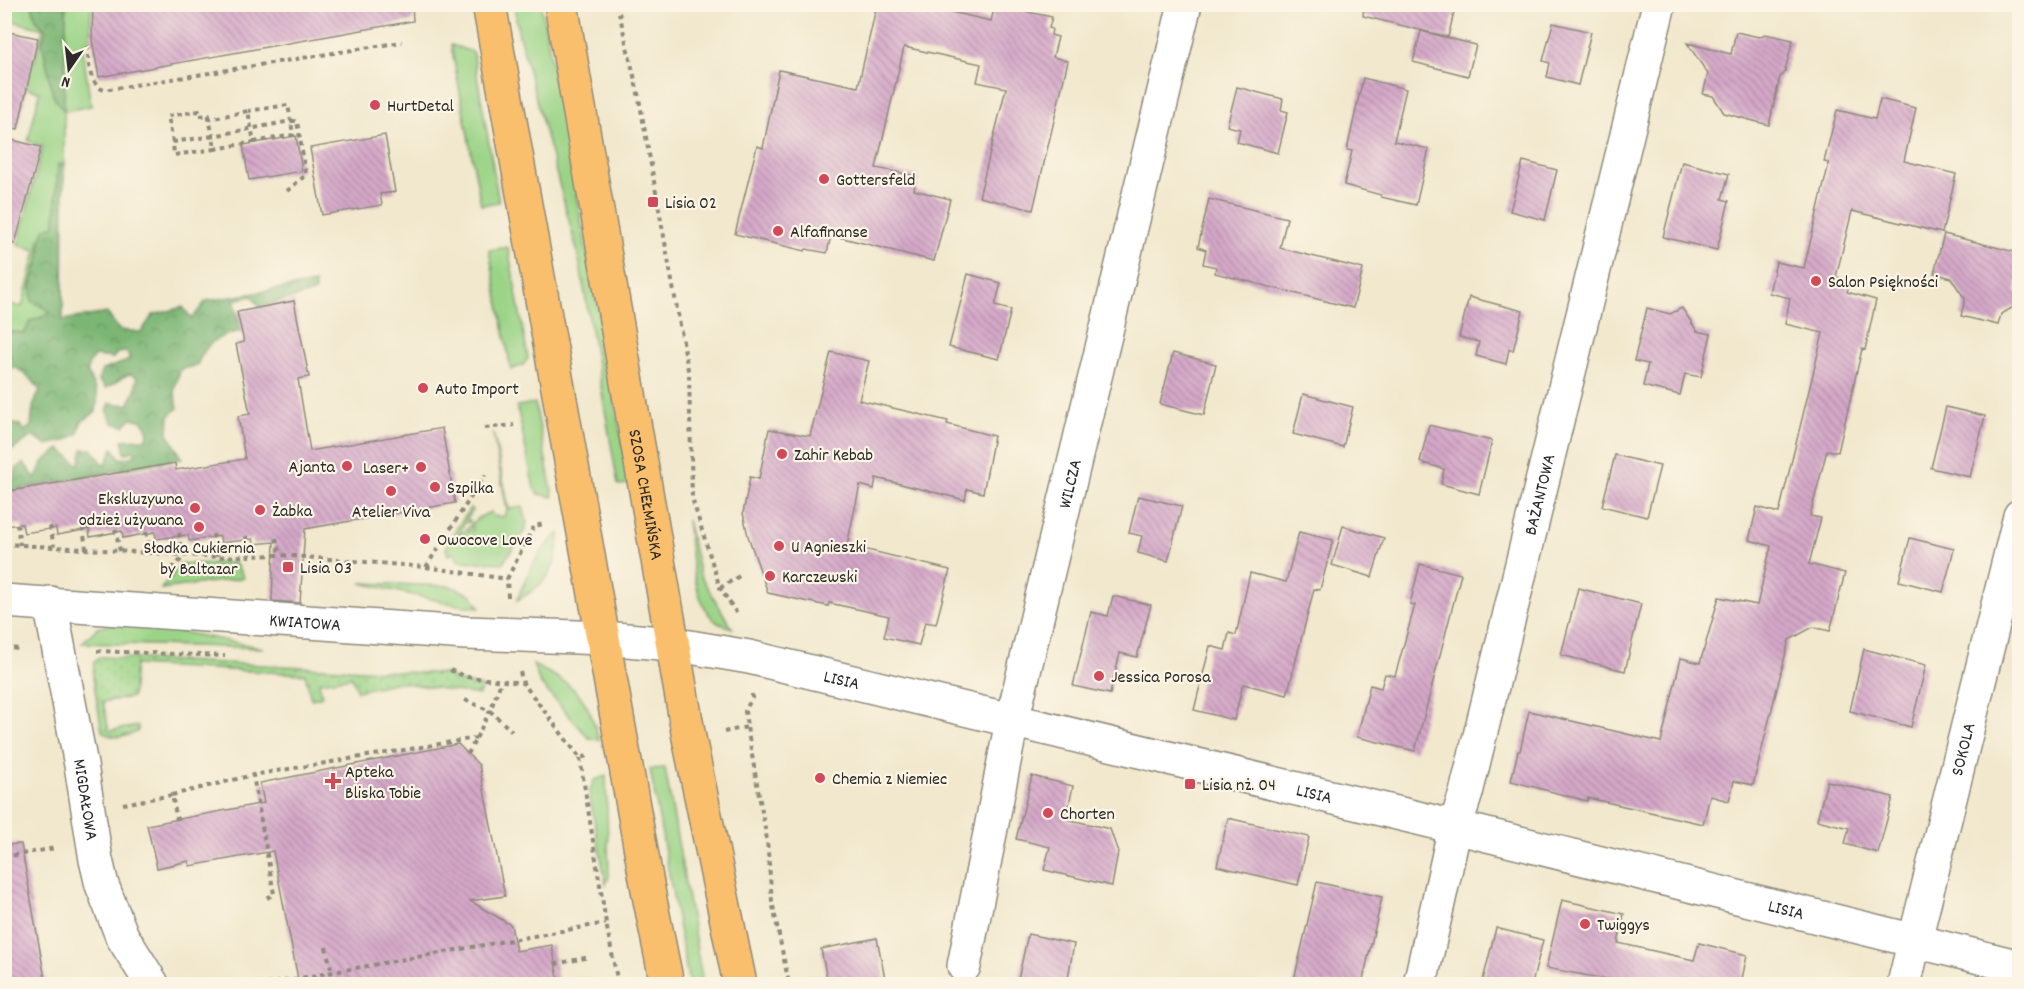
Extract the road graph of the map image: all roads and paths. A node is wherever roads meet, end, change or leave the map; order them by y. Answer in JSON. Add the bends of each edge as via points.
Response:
{"nodes":[{"id":1,"x":489,"y":4,"type":"edge"},
{"id":2,"x":561,"y":4,"type":"edge"},
{"id":3,"x":617,"y":4,"type":"edge"},
{"id":4,"x":1185,"y":4,"type":"edge"},
{"id":5,"x":1659,"y":4,"type":"edge"},
{"id":6,"x":402,"y":42,"type":"dead end"},
{"id":7,"x":87,"y":46,"type":"dead end"},
{"id":8,"x":248,"y":111,"type":"junction"},
{"id":9,"x":209,"y":118,"type":"junction"},
{"id":10,"x":291,"y":121,"type":"junction"},
{"id":11,"x":251,"y":128,"type":"junction"},
{"id":12,"x":213,"y":136,"type":"junction"},
{"id":13,"x":172,"y":142,"type":"junction"},
{"id":14,"x":254,"y":142,"type":"junction"},
{"id":15,"x":214,"y":149,"type":"junction"},
{"id":16,"x":287,"y":191,"type":"dead end"},
{"id":17,"x":514,"y":425,"type":"dead end"},
{"id":18,"x":485,"y":428,"type":"dead end"},
{"id":19,"x":485,"y":475,"type":"dead end"},
{"id":20,"x":2019,"y":516,"type":"edge"},
{"id":21,"x":17,"y":524,"type":"dead end"},
{"id":22,"x":50,"y":526,"type":"dead end"},
{"id":23,"x":83,"y":527,"type":"dead end"},
{"id":24,"x":115,"y":529,"type":"dead end"},
{"id":25,"x":146,"y":532,"type":"dead end"},
{"id":26,"x":179,"y":533,"type":"dead end"},
{"id":27,"x":213,"y":534,"type":"dead end"},
{"id":28,"x":246,"y":536,"type":"dead end"},
{"id":29,"x":276,"y":538,"type":"dead end"},
{"id":30,"x":4,"y":544,"type":"edge"},
{"id":31,"x":20,"y":545,"type":"junction"},
{"id":32,"x":54,"y":546,"type":"junction"},
{"id":33,"x":86,"y":549,"type":"junction"},
{"id":34,"x":120,"y":551,"type":"junction"},
{"id":35,"x":151,"y":552,"type":"junction"},
{"id":36,"x":181,"y":554,"type":"junction"},
{"id":37,"x":280,"y":555,"type":"junction"},
{"id":38,"x":217,"y":556,"type":"junction"},
{"id":39,"x":250,"y":556,"type":"junction"},
{"id":40,"x":426,"y":567,"type":"junction"},
{"id":41,"x":741,"y":574,"type":"dead end"},
{"id":42,"x":507,"y":579,"type":"dead end"},
{"id":43,"x":720,"y":588,"type":"junction"},
{"id":44,"x":4,"y":601,"type":"edge"},
{"id":45,"x":50,"y":603,"type":"junction"},
{"id":46,"x":604,"y":638,"type":"junction"},
{"id":47,"x":672,"y":644,"type":"junction"},
{"id":48,"x":4,"y":648,"type":"edge"},
{"id":49,"x":59,"y":651,"type":"junction"},
{"id":50,"x":230,"y":657,"type":"dead end"},
{"id":51,"x":749,"y":657,"type":"junction"},
{"id":52,"x":441,"y":667,"type":"dead end"},
{"id":53,"x":501,"y":682,"type":"junction"},
{"id":54,"x":523,"y":683,"type":"dead end"},
{"id":55,"x":465,"y":700,"type":"dead end"},
{"id":56,"x":490,"y":711,"type":"junction"},
{"id":57,"x":1012,"y":722,"type":"junction"},
{"id":58,"x":512,"y":731,"type":"dead end"},
{"id":59,"x":476,"y":738,"type":"junction"},
{"id":60,"x":468,"y":754,"type":"dead end"},
{"id":61,"x":580,"y":758,"type":"dead end"},
{"id":62,"x":253,"y":775,"type":"junction"},
{"id":63,"x":172,"y":795,"type":"junction"},
{"id":64,"x":121,"y":805,"type":"dead end"},
{"id":65,"x":177,"y":820,"type":"dead end"},
{"id":66,"x":1455,"y":827,"type":"junction"},
{"id":67,"x":58,"y":848,"type":"dead end"},
{"id":68,"x":4,"y":857,"type":"edge"},
{"id":69,"x":267,"y":898,"type":"dead end"},
{"id":70,"x":606,"y":923,"type":"junction"},
{"id":71,"x":1914,"y":941,"type":"junction"},
{"id":72,"x":326,"y":947,"type":"dead end"},
{"id":73,"x":590,"y":957,"type":"dead end"},
{"id":74,"x":555,"y":964,"type":"dead end"},
{"id":75,"x":964,"y":966,"type":"dead end"},
{"id":76,"x":2019,"y":967,"type":"edge"},
{"id":77,"x":332,"y":973,"type":"junction"},
{"id":78,"x":153,"y":984,"type":"edge"},
{"id":79,"x":267,"y":984,"type":"edge"},
{"id":80,"x":618,"y":984,"type":"edge"},
{"id":81,"x":667,"y":984,"type":"edge"},
{"id":82,"x":740,"y":984,"type":"edge"},
{"id":83,"x":789,"y":984,"type":"edge"},
{"id":84,"x":1420,"y":984,"type":"edge"},
{"id":85,"x":1904,"y":984,"type":"edge"}],
"edges":[{"from":1,"to":46,"type":"main road"},
{"from":2,"to":47,"type":"main road","name":"SZOSA CHEŁMIŃSKA"},
{"from":3,"to":43,"type":"path","via":[[638,93],[689,375],[692,498]]},
{"from":4,"to":57,"type":"street","name":"WILCZA"},
{"from":5,"to":66,"type":"street","name":"BAŻANTOWA"},
{"from":6,"to":7,"type":"path","via":[[104,90],[92,78]]},
{"from":8,"to":9,"type":"path"},
{"from":8,"to":10,"type":"path","via":[[288,105]]},
{"from":8,"to":11,"type":"path"},
{"from":9,"to":12,"type":"path"},
{"from":9,"to":13,"type":"path","via":[[200,116],[199,111],[168,116]]},
{"from":10,"to":11,"type":"path"},
{"from":10,"to":14,"type":"path","via":[[293,135]]},
{"from":10,"to":16,"type":"path","via":[[297,121],[306,175]]},
{"from":11,"to":12,"type":"path"},
{"from":11,"to":14,"type":"path"},
{"from":12,"to":13,"type":"path"},
{"from":12,"to":15,"type":"path"},
{"from":13,"to":15,"type":"path","via":[[174,155]]},
{"from":14,"to":15,"type":"path"},
{"from":17,"to":18,"type":"path"},
{"from":19,"to":40,"type":"path"},
{"from":20,"to":71,"type":"street","name":"SOKOLA"},
{"from":21,"to":31,"type":"path"},
{"from":22,"to":32,"type":"path"},
{"from":23,"to":33,"type":"path"},
{"from":24,"to":34,"type":"path"},
{"from":25,"to":35,"type":"path"},
{"from":26,"to":36,"type":"path"},
{"from":27,"to":38,"type":"path"},
{"from":28,"to":39,"type":"path"},
{"from":29,"to":37,"type":"path"},
{"from":30,"to":31,"type":"path"},
{"from":31,"to":32,"type":"path"},
{"from":32,"to":33,"type":"path"},
{"from":33,"to":34,"type":"path"},
{"from":34,"to":35,"type":"path"},
{"from":35,"to":36,"type":"path"},
{"from":36,"to":38,"type":"path"},
{"from":37,"to":39,"type":"path"},
{"from":37,"to":40,"type":"path"},
{"from":38,"to":39,"type":"path"},
{"from":40,"to":42,"type":"path"},
{"from":41,"to":43,"type":"path"},
{"from":43,"to":51,"type":"path","via":[[747,630]]},
{"from":44,"to":45,"type":"street","name":"KWIATOWA"},
{"from":45,"to":46,"type":"street","name":"KWIATOWA","via":[[466,633]]},
{"from":45,"to":49,"type":"street","name":"MIGDAŁOWA"},
{"from":46,"to":47,"type":"street","name":"LISIA"},
{"from":46,"to":81,"type":"main road"},
{"from":47,"to":51,"type":"street","name":"LISIA"},
{"from":47,"to":82,"type":"main road","name":"SZOSA CHEŁMIŃSKA"},
{"from":48,"to":49,"type":"path"},
{"from":49,"to":50,"type":"path"},
{"from":49,"to":78,"type":"street","name":"MIGDAŁOWA","via":[[102,885],[122,936]]},
{"from":51,"to":57,"type":"street","name":"LISIA"},
{"from":51,"to":83,"type":"path","via":[[752,698],[745,711],[747,728],[767,840],[772,901]]},
{"from":52,"to":53,"type":"path","via":[[467,677]]},
{"from":53,"to":54,"type":"path"},
{"from":53,"to":56,"type":"path"},
{"from":55,"to":56,"type":"path"},
{"from":56,"to":58,"type":"path"},
{"from":56,"to":59,"type":"path"},
{"from":57,"to":66,"type":"street","name":"LISIA"},
{"from":57,"to":75,"type":"street","name":"WILCZA"},
{"from":59,"to":60,"type":"path"},
{"from":59,"to":62,"type":"path"},
{"from":61,"to":70,"type":"path"},
{"from":62,"to":63,"type":"path"},
{"from":62,"to":69,"type":"path","via":[[274,894]]},
{"from":63,"to":64,"type":"path"},
{"from":63,"to":65,"type":"path"},
{"from":66,"to":71,"type":"street","name":"LISIA"},
{"from":66,"to":84,"type":"street","name":"BAŻANTOWA"},
{"from":67,"to":68,"type":"path"},
{"from":70,"to":77,"type":"path"},
{"from":70,"to":80,"type":"path"},
{"from":71,"to":76,"type":"street","name":"LISIA"},
{"from":71,"to":85,"type":"street","name":"SOKOLA"},
{"from":72,"to":77,"type":"path"},
{"from":73,"to":74,"type":"path"},
{"from":77,"to":79,"type":"path"}]}
